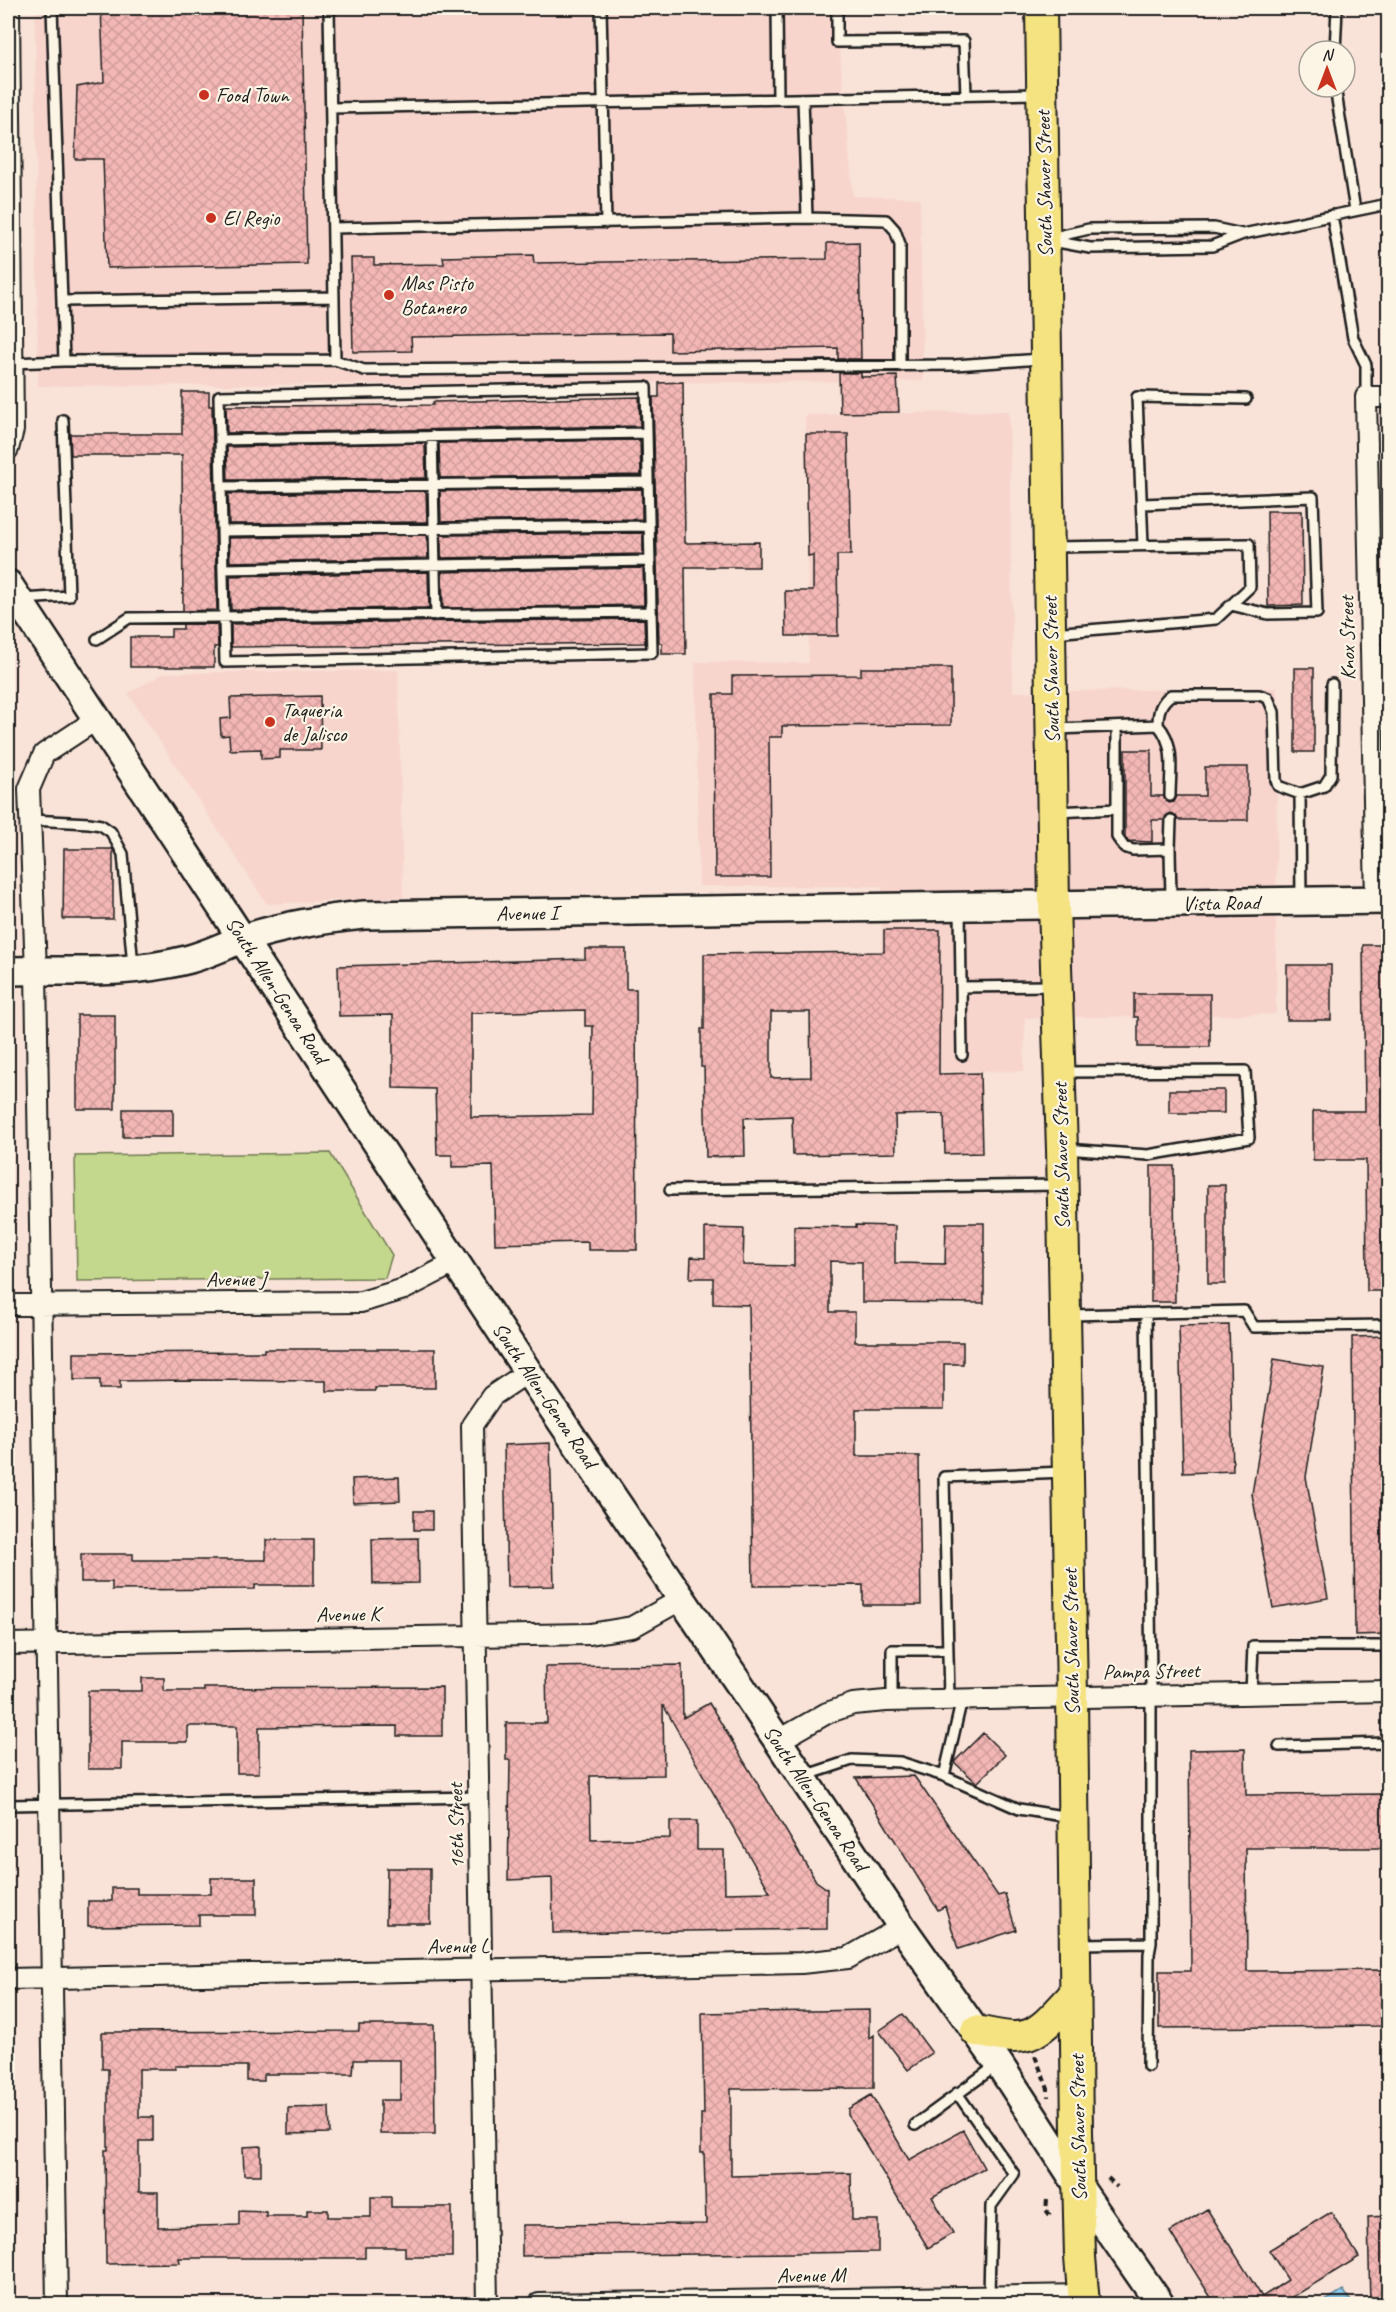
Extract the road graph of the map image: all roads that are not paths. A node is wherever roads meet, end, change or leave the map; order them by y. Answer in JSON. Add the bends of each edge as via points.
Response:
{"nodes":[{"id":1,"x":9,"y":8,"type":"edge"},
{"id":2,"x":52,"y":8,"type":"edge"},
{"id":3,"x":329,"y":8,"type":"edge"},
{"id":4,"x":602,"y":8,"type":"edge"},
{"id":5,"x":777,"y":8,"type":"edge"},
{"id":6,"x":837,"y":8,"type":"edge"},
{"id":7,"x":1041,"y":8,"type":"edge"},
{"id":8,"x":1337,"y":8,"type":"edge"},
{"id":9,"x":1336,"y":39,"type":"edge"},
{"id":10,"x":1043,"y":94,"type":"junction"},
{"id":11,"x":966,"y":95,"type":"junction"},
{"id":12,"x":778,"y":99,"type":"junction"},
{"id":13,"x":803,"y":99,"type":"junction"},
{"id":14,"x":1337,"y":99,"type":"edge"},
{"id":15,"x":604,"y":103,"type":"junction"},
{"id":16,"x":331,"y":108,"type":"junction"},
{"id":17,"x":1384,"y":204,"type":"edge"},
{"id":18,"x":1354,"y":210,"type":"junction"},
{"id":19,"x":1332,"y":215,"type":"junction"},
{"id":20,"x":807,"y":218,"type":"junction"},
{"id":21,"x":606,"y":222,"type":"junction"},
{"id":22,"x":333,"y":228,"type":"junction"},
{"id":23,"x":1243,"y":234,"type":"junction"},
{"id":24,"x":1045,"y":239,"type":"junction"},
{"id":25,"x":334,"y":297,"type":"junction"},
{"id":26,"x":62,"y":301,"type":"junction"},
{"id":27,"x":1046,"y":359,"type":"junction"},
{"id":28,"x":335,"y":360,"type":"junction"},
{"id":29,"x":64,"y":361,"type":"junction"},
{"id":30,"x":12,"y":363,"type":"junction"},
{"id":31,"x":900,"y":366,"type":"junction"},
{"id":32,"x":1366,"y":397,"type":"junction"},
{"id":33,"x":1389,"y":397,"type":"edge"},
{"id":34,"x":1246,"y":399,"type":"dead end"},
{"id":35,"x":63,"y":420,"type":"dead end"},
{"id":36,"x":647,"y":433,"type":"junction"},
{"id":37,"x":432,"y":436,"type":"junction"},
{"id":38,"x":220,"y":440,"type":"junction"},
{"id":39,"x":8,"y":449,"type":"edge"},
{"id":40,"x":648,"y":482,"type":"junction"},
{"id":41,"x":433,"y":484,"type":"junction"},
{"id":42,"x":221,"y":487,"type":"junction"},
{"id":43,"x":1143,"y":504,"type":"junction"},
{"id":44,"x":649,"y":526,"type":"junction"},
{"id":45,"x":434,"y":528,"type":"junction"},
{"id":46,"x":222,"y":531,"type":"junction"},
{"id":47,"x":1143,"y":545,"type":"junction"},
{"id":48,"x":1049,"y":547,"type":"junction"},
{"id":49,"x":650,"y":561,"type":"junction"},
{"id":50,"x":435,"y":565,"type":"junction"},
{"id":51,"x":223,"y":569,"type":"junction"},
{"id":52,"x":11,"y":596,"type":"edge"},
{"id":53,"x":1231,"y":605,"type":"junction"},
{"id":54,"x":651,"y":612,"type":"junction"},
{"id":55,"x":436,"y":615,"type":"junction"},
{"id":56,"x":1380,"y":616,"type":"edge"},
{"id":57,"x":224,"y":617,"type":"junction"},
{"id":58,"x":1050,"y":633,"type":"junction"},
{"id":59,"x":97,"y":639,"type":"dead end"},
{"id":60,"x":1380,"y":682,"type":"edge"},
{"id":61,"x":1332,"y":684,"type":"dead end"},
{"id":62,"x":97,"y":719,"type":"junction"},
{"id":63,"x":1158,"y":725,"type":"junction"},
{"id":64,"x":1117,"y":727,"type":"junction"},
{"id":65,"x":1052,"y":729,"type":"junction"},
{"id":66,"x":1300,"y":794,"type":"junction"},
{"id":67,"x":1170,"y":796,"type":"dead end"},
{"id":68,"x":1117,"y":809,"type":"junction"},
{"id":69,"x":1054,"y":812,"type":"junction"},
{"id":70,"x":31,"y":820,"type":"junction"},
{"id":71,"x":1171,"y":820,"type":"dead end"},
{"id":72,"x":1170,"y":849,"type":"junction"},
{"id":73,"x":1382,"y":901,"type":"edge"},
{"id":74,"x":1301,"y":902,"type":"junction"},
{"id":75,"x":1171,"y":903,"type":"junction"},
{"id":76,"x":1054,"y":905,"type":"junction"},
{"id":77,"x":960,"y":907,"type":"junction"},
{"id":78,"x":243,"y":939,"type":"junction"},
{"id":79,"x":134,"y":969,"type":"junction"},
{"id":80,"x":8,"y":971,"type":"edge"},
{"id":81,"x":36,"y":971,"type":"junction"},
{"id":82,"x":1056,"y":986,"type":"junction"},
{"id":83,"x":961,"y":987,"type":"junction"},
{"id":84,"x":962,"y":1055,"type":"dead end"},
{"id":85,"x":1059,"y":1072,"type":"junction"},
{"id":86,"x":1062,"y":1149,"type":"junction"},
{"id":87,"x":1062,"y":1185,"type":"junction"},
{"id":88,"x":670,"y":1190,"type":"dead end"},
{"id":89,"x":456,"y":1262,"type":"junction"},
{"id":90,"x":42,"y":1304,"type":"junction"},
{"id":91,"x":8,"y":1305,"type":"edge"},
{"id":92,"x":1146,"y":1313,"type":"junction"},
{"id":93,"x":1065,"y":1315,"type":"junction"},
{"id":94,"x":1389,"y":1325,"type":"edge"},
{"id":95,"x":528,"y":1372,"type":"junction"},
{"id":96,"x":1068,"y":1472,"type":"junction"},
{"id":97,"x":682,"y":1599,"type":"junction"},
{"id":98,"x":476,"y":1636,"type":"junction"},
{"id":99,"x":8,"y":1644,"type":"edge"},
{"id":100,"x":47,"y":1644,"type":"junction"},
{"id":101,"x":948,"y":1650,"type":"junction"},
{"id":102,"x":1388,"y":1691,"type":"edge"},
{"id":103,"x":1251,"y":1693,"type":"junction"},
{"id":104,"x":1151,"y":1695,"type":"junction"},
{"id":105,"x":1072,"y":1696,"type":"junction"},
{"id":106,"x":955,"y":1698,"type":"junction"},
{"id":107,"x":892,"y":1701,"type":"junction"},
{"id":108,"x":778,"y":1741,"type":"junction"},
{"id":109,"x":1389,"y":1743,"type":"edge"},
{"id":110,"x":1279,"y":1746,"type":"dead end"},
{"id":111,"x":802,"y":1776,"type":"junction"},
{"id":112,"x":944,"y":1776,"type":"junction"},
{"id":113,"x":480,"y":1797,"type":"junction"},
{"id":114,"x":50,"y":1804,"type":"junction"},
{"id":115,"x":8,"y":1805,"type":"edge"},
{"id":116,"x":1074,"y":1818,"type":"junction"},
{"id":117,"x":902,"y":1927,"type":"junction"},
{"id":118,"x":1151,"y":1943,"type":"junction"},
{"id":119,"x":1075,"y":1944,"type":"junction"},
{"id":120,"x":481,"y":1970,"type":"junction"},
{"id":121,"x":53,"y":1978,"type":"junction"},
{"id":122,"x":8,"y":1979,"type":"edge"},
{"id":123,"x":1076,"y":1993,"type":"junction"},
{"id":124,"x":975,"y":2031,"type":"junction"},
{"id":125,"x":999,"y":2064,"type":"junction"},
{"id":126,"x":1148,"y":2066,"type":"dead end"},
{"id":127,"x":957,"y":2093,"type":"junction"},
{"id":128,"x":915,"y":2125,"type":"dead end"},
{"id":129,"x":1084,"y":2194,"type":"junction"},
{"id":130,"x":989,"y":2296,"type":"junction"},
{"id":131,"x":1084,"y":2300,"type":"edge"},
{"id":132,"x":919,"y":2301,"type":"edge"},
{"id":133,"x":57,"y":2304,"type":"edge"},
{"id":134,"x":487,"y":2304,"type":"edge"},
{"id":135,"x":539,"y":2304,"type":"edge"},
{"id":136,"x":1160,"y":2304,"type":"edge"}],
"edges":[{"from":1,"to":30,"type":"street"},
{"from":2,"to":26,"type":"lane"},
{"from":3,"to":16,"type":"lane"},
{"from":4,"to":15,"type":"lane"},
{"from":5,"to":12,"type":"lane"},
{"from":6,"to":11,"type":"lane","via":[[837,42],[964,41]]},
{"from":7,"to":10,"type":"main road","name":"South Shaver Street"},
{"from":8,"to":9,"type":"lane"},
{"from":10,"to":11,"type":"lane"},
{"from":10,"to":24,"type":"main road","name":"South Shaver Street"},
{"from":11,"to":13,"type":"lane"},
{"from":12,"to":13,"type":"lane"},
{"from":12,"to":15,"type":"lane"},
{"from":13,"to":20,"type":"lane"},
{"from":14,"to":18,"type":"lane"},
{"from":15,"to":16,"type":"lane"},
{"from":15,"to":21,"type":"lane"},
{"from":16,"to":22,"type":"lane"},
{"from":17,"to":18,"type":"lane"},
{"from":18,"to":19,"type":"lane"},
{"from":19,"to":23,"type":"lane"},
{"from":19,"to":32,"type":"lane","via":[[1353,338],[1366,364]]},
{"from":20,"to":21,"type":"lane"},
{"from":20,"to":31,"type":"lane","via":[[886,220],[895,230],[900,244]]},
{"from":21,"to":22,"type":"lane"},
{"from":22,"to":25,"type":"lane"},
{"from":23,"to":24,"type":"lane","via":[[1214,228],[1089,229]]},
{"from":23,"to":24,"type":"lane","via":[[1212,246],[1090,248]]},
{"from":24,"to":27,"type":"main road","name":"South Shaver Street"},
{"from":25,"to":26,"type":"lane"},
{"from":25,"to":28,"type":"lane"},
{"from":26,"to":29,"type":"lane"},
{"from":27,"to":31,"type":"lane"},
{"from":27,"to":48,"type":"main road","name":"South Shaver Street"},
{"from":28,"to":29,"type":"lane"},
{"from":28,"to":31,"type":"lane","via":[[364,370]]},
{"from":29,"to":30,"type":"lane"},
{"from":30,"to":39,"type":"street","via":[[13,430]]},
{"from":32,"to":33,"type":"street"},
{"from":32,"to":56,"type":"street","name":"Knox Street"},
{"from":34,"to":43,"type":"lane","via":[[1137,397]]},
{"from":35,"to":52,"type":"lane","via":[[69,596]]},
{"from":36,"to":37,"type":"lane"},
{"from":36,"to":38,"type":"lane","via":[[646,387],[219,396]]},
{"from":36,"to":40,"type":"lane"},
{"from":37,"to":38,"type":"lane"},
{"from":37,"to":41,"type":"lane"},
{"from":38,"to":42,"type":"lane"},
{"from":40,"to":41,"type":"lane"},
{"from":40,"to":44,"type":"lane"},
{"from":41,"to":42,"type":"lane"},
{"from":41,"to":45,"type":"lane"},
{"from":42,"to":46,"type":"lane"},
{"from":43,"to":47,"type":"lane"},
{"from":43,"to":53,"type":"lane","via":[[1313,497],[1317,613],[1268,614]]},
{"from":44,"to":45,"type":"lane"},
{"from":44,"to":49,"type":"lane"},
{"from":45,"to":46,"type":"lane"},
{"from":45,"to":50,"type":"lane"},
{"from":46,"to":51,"type":"lane"},
{"from":47,"to":48,"type":"lane"},
{"from":47,"to":53,"type":"lane","via":[[1250,544],[1250,587]]},
{"from":48,"to":58,"type":"main road","name":"South Shaver Street"},
{"from":49,"to":50,"type":"lane"},
{"from":49,"to":54,"type":"lane"},
{"from":50,"to":51,"type":"lane"},
{"from":50,"to":55,"type":"lane"},
{"from":51,"to":57,"type":"lane"},
{"from":52,"to":62,"type":"main road","name":"South Allen-Genoa Road"},
{"from":53,"to":58,"type":"lane","via":[[1216,619]]},
{"from":54,"to":55,"type":"lane"},
{"from":54,"to":57,"type":"lane","via":[[652,653],[225,662]]},
{"from":55,"to":57,"type":"lane"},
{"from":56,"to":60,"type":"street","name":"Knox Street"},
{"from":57,"to":59,"type":"lane","via":[[129,618]]},
{"from":58,"to":65,"type":"main road","name":"South Shaver Street"},
{"from":60,"to":73,"type":"street","name":"Knox Street"},
{"from":61,"to":66,"type":"lane","via":[[1331,775],[1324,786]]},
{"from":62,"to":70,"type":"street","via":[[45,754],[29,789]]},
{"from":62,"to":78,"type":"main road","name":"South Allen-Genoa Road"},
{"from":63,"to":64,"type":"lane"},
{"from":63,"to":66,"type":"lane","via":[[1163,701],[1171,695],[1268,698],[1274,712],[1278,786]]},
{"from":63,"to":67,"type":"lane","via":[[1170,746]]},
{"from":64,"to":65,"type":"lane"},
{"from":64,"to":68,"type":"lane"},
{"from":65,"to":69,"type":"main road","name":"South Shaver Street"},
{"from":66,"to":74,"type":"lane"},
{"from":68,"to":69,"type":"lane"},
{"from":68,"to":72,"type":"lane","via":[[1117,837],[1124,847]]},
{"from":69,"to":76,"type":"main road","name":"South Shaver Street"},
{"from":70,"to":79,"type":"lane","via":[[89,823],[111,832],[123,854]]},
{"from":70,"to":81,"type":"street"},
{"from":71,"to":72,"type":"lane"},
{"from":72,"to":75,"type":"lane"},
{"from":73,"to":74,"type":"main road","name":"Vista Road"},
{"from":74,"to":75,"type":"main road","name":"Vista Road"},
{"from":75,"to":76,"type":"main road","name":"Vista Road"},
{"from":76,"to":77,"type":"main road","name":"Avenue I"},
{"from":76,"to":82,"type":"main road","name":"South Shaver Street"},
{"from":77,"to":78,"type":"main road","name":"Avenue I","via":[[364,915],[288,926]]},
{"from":77,"to":83,"type":"lane"},
{"from":78,"to":79,"type":"main road","name":"Avenue I","via":[[187,960]]},
{"from":78,"to":89,"type":"main road","name":"South Allen-Genoa Road"},
{"from":79,"to":81,"type":"main road","name":"Avenue I"},
{"from":80,"to":81,"type":"main road","name":"Avenue I"},
{"from":81,"to":90,"type":"street"},
{"from":82,"to":83,"type":"lane"},
{"from":82,"to":85,"type":"main road","name":"South Shaver Street"},
{"from":83,"to":84,"type":"lane"},
{"from":85,"to":86,"type":"main road","name":"South Shaver Street"},
{"from":85,"to":86,"type":"lane","via":[[1245,1071],[1249,1138],[1148,1155]]},
{"from":86,"to":87,"type":"main road","name":"South Shaver Street"},
{"from":87,"to":88,"type":"lane"},
{"from":87,"to":93,"type":"main road","name":"South Shaver Street"},
{"from":89,"to":90,"type":"street","name":"Avenue J","via":[[405,1289],[362,1302]]},
{"from":89,"to":95,"type":"main road","name":"South Allen-Genoa Road"},
{"from":90,"to":91,"type":"street","name":"Avenue J"},
{"from":90,"to":100,"type":"street"},
{"from":92,"to":93,"type":"lane"},
{"from":92,"to":94,"type":"lane","via":[[1244,1311],[1254,1327]]},
{"from":92,"to":104,"type":"lane"},
{"from":93,"to":96,"type":"main road","name":"South Shaver Street"},
{"from":95,"to":97,"type":"main road","name":"South Allen-Genoa Road"},
{"from":95,"to":98,"type":"street","name":"16th Street","via":[[492,1395],[472,1425]]},
{"from":96,"to":101,"type":"lane","via":[[944,1477]]},
{"from":96,"to":105,"type":"main road","name":"South Shaver Street"},
{"from":97,"to":98,"type":"street","name":"Avenue K","via":[[632,1627],[590,1634]]},
{"from":97,"to":108,"type":"main road","name":"South Allen-Genoa Road"},
{"from":98,"to":100,"type":"street","name":"Avenue K"},
{"from":98,"to":113,"type":"street","name":"16th Street"},
{"from":99,"to":100,"type":"street","name":"Avenue K"},
{"from":100,"to":114,"type":"street"},
{"from":101,"to":106,"type":"lane"},
{"from":101,"to":107,"type":"lane","via":[[892,1650]]},
{"from":102,"to":103,"type":"street","name":"Pampa Street"},
{"from":102,"to":103,"type":"lane","via":[[1387,1646],[1253,1646]]},
{"from":103,"to":104,"type":"street","name":"Pampa Street"},
{"from":104,"to":105,"type":"street","name":"Pampa Street"},
{"from":104,"to":118,"type":"lane"},
{"from":105,"to":106,"type":"street","name":"Pampa Street"},
{"from":105,"to":116,"type":"main road","name":"South Shaver Street"},
{"from":106,"to":107,"type":"street","name":"Pampa Street"},
{"from":106,"to":112,"type":"lane"},
{"from":107,"to":108,"type":"street","name":"Pampa Street","via":[[853,1704],[826,1713]]},
{"from":108,"to":111,"type":"main road","name":"South Allen-Genoa Road"},
{"from":109,"to":110,"type":"lane"},
{"from":111,"to":112,"type":"lane","via":[[852,1760],[900,1762]]},
{"from":111,"to":117,"type":"main road","name":"South Allen-Genoa Road"},
{"from":112,"to":116,"type":"lane","via":[[1019,1809]]},
{"from":113,"to":114,"type":"lane"},
{"from":113,"to":120,"type":"street","name":"16th Street"},
{"from":114,"to":115,"type":"lane"},
{"from":114,"to":121,"type":"street"},
{"from":116,"to":119,"type":"main road","name":"South Shaver Street"},
{"from":117,"to":120,"type":"street","name":"Avenue L","via":[[849,1958],[801,1963]]},
{"from":117,"to":124,"type":"main road","name":"South Allen-Genoa Road"},
{"from":118,"to":119,"type":"lane"},
{"from":118,"to":126,"type":"lane"},
{"from":119,"to":123,"type":"main road","name":"South Shaver Street"},
{"from":120,"to":121,"type":"street","name":"Avenue L"},
{"from":120,"to":134,"type":"street","name":"16th Street"},
{"from":121,"to":122,"type":"street","name":"Avenue L"},
{"from":121,"to":133,"type":"street"},
{"from":123,"to":124,"type":"main road","via":[[1043,2026],[1028,2035]]},
{"from":123,"to":129,"type":"main road","name":"South Shaver Street"},
{"from":124,"to":125,"type":"main road","name":"South Allen-Genoa Road"},
{"from":125,"to":127,"type":"lane"},
{"from":125,"to":129,"type":"main road","name":"South Allen-Genoa Road"},
{"from":127,"to":128,"type":"lane"},
{"from":127,"to":130,"type":"lane","via":[[1014,2174],[991,2206]]},
{"from":129,"to":131,"type":"main road","name":"South Shaver Street","via":[[1080,2257]]},
{"from":129,"to":136,"type":"main road","name":"South Allen-Genoa Road"},
{"from":130,"to":131,"type":"street","name":"Avenue M"},
{"from":130,"to":132,"type":"street","name":"Avenue M"},
{"from":132,"to":135,"type":"street","name":"Avenue M"}]}
